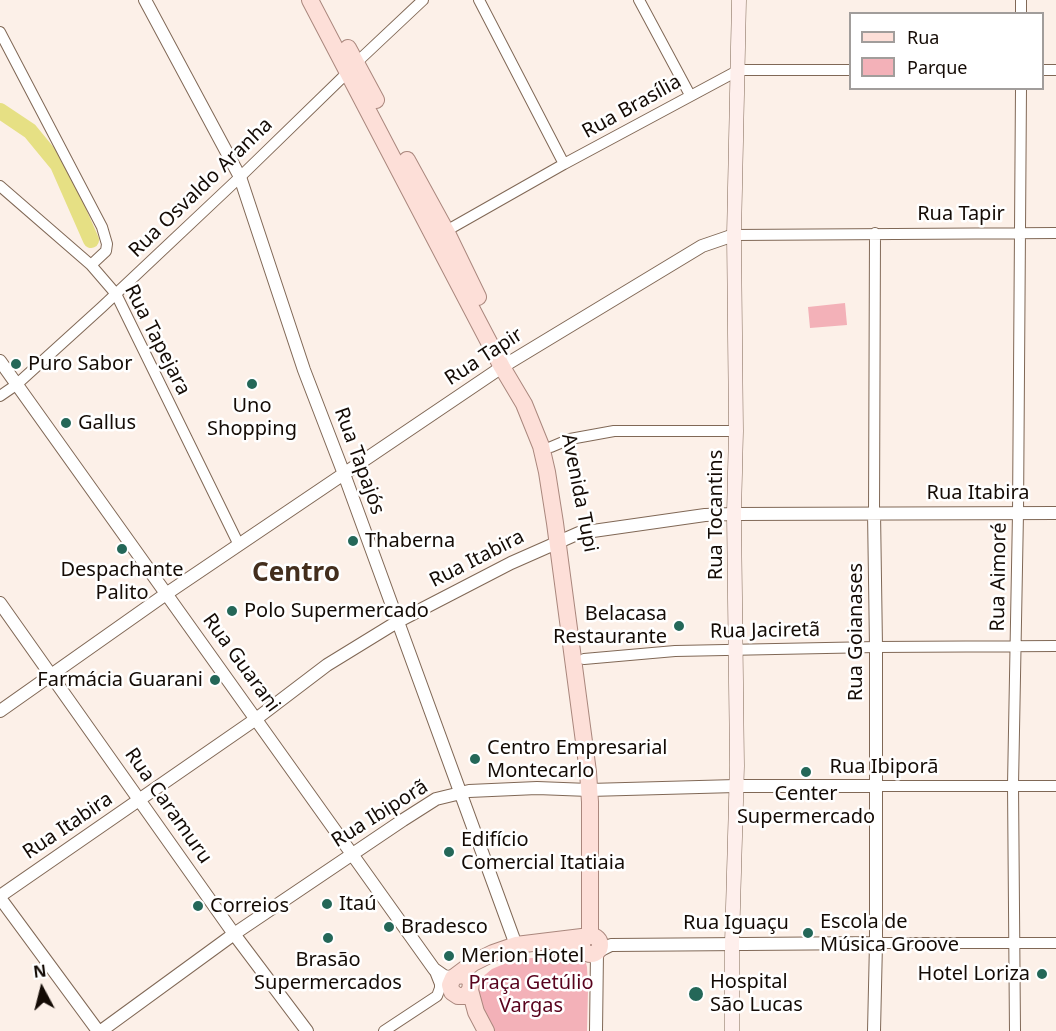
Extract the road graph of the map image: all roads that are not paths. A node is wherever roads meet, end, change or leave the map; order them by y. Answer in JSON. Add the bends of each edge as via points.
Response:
{"nodes":[{"id":1,"x":145,"y":0,"type":"edge"},
{"id":2,"x":310,"y":0,"type":"edge"},
{"id":3,"x":322,"y":0,"type":"edge"},
{"id":4,"x":423,"y":0,"type":"edge"},
{"id":5,"x":479,"y":0,"type":"edge"},
{"id":6,"x":639,"y":0,"type":"edge"},
{"id":7,"x":739,"y":0,"type":"edge"},
{"id":8,"x":0,"y":32,"type":"edge"},
{"id":9,"x":352,"y":67,"type":"junction"},
{"id":10,"x":739,"y":70,"type":"junction"},
{"id":11,"x":849,"y":70,"type":"edge"},
{"id":12,"x":1021,"y":90,"type":"edge"},
{"id":13,"x":690,"y":95,"type":"junction"},
{"id":14,"x":564,"y":164,"type":"junction"},
{"id":15,"x":240,"y":177,"type":"junction"},
{"id":16,"x":0,"y":186,"type":"edge"},
{"id":17,"x":446,"y":231,"type":"junction"},
{"id":18,"x":875,"y":233,"type":"junction"},
{"id":19,"x":1019,"y":233,"type":"junction"},
{"id":20,"x":1056,"y":233,"type":"edge"},
{"id":21,"x":734,"y":235,"type":"junction"},
{"id":22,"x":91,"y":265,"type":"junction"},
{"id":23,"x":116,"y":294,"type":"junction"},
{"id":24,"x":0,"y":362,"type":"edge"},
{"id":25,"x":507,"y":364,"type":"junction"},
{"id":26,"x":16,"y":385,"type":"junction"},
{"id":27,"x":0,"y":396,"type":"edge"},
{"id":28,"x":736,"y":431,"type":"junction"},
{"id":29,"x":551,"y":447,"type":"junction"},
{"id":30,"x":344,"y":474,"type":"junction"},
{"id":31,"x":874,"y":512,"type":"junction"},
{"id":32,"x":1018,"y":513,"type":"junction"},
{"id":33,"x":1056,"y":513,"type":"edge"},
{"id":34,"x":734,"y":514,"type":"junction"},
{"id":35,"x":563,"y":539,"type":"junction"},
{"id":36,"x":239,"y":545,"type":"junction"},
{"id":37,"x":166,"y":594,"type":"junction"},
{"id":38,"x":0,"y":603,"type":"edge"},
{"id":39,"x":397,"y":622,"type":"junction"},
{"id":40,"x":1016,"y":645,"type":"junction"},
{"id":41,"x":1056,"y":646,"type":"edge"},
{"id":42,"x":876,"y":647,"type":"junction"},
{"id":43,"x":736,"y":650,"type":"junction"},
{"id":44,"x":584,"y":659,"type":"junction"},
{"id":45,"x":51,"y":674,"type":"junction"},
{"id":46,"x":0,"y":711,"type":"edge"},
{"id":47,"x":256,"y":719,"type":"junction"},
{"id":48,"x":1013,"y":785,"type":"junction"},
{"id":49,"x":736,"y":786,"type":"junction"},
{"id":50,"x":876,"y":786,"type":"junction"},
{"id":51,"x":1056,"y":786,"type":"edge"},
{"id":52,"x":594,"y":790,"type":"junction"},
{"id":53,"x":461,"y":792,"type":"junction"},
{"id":54,"x":140,"y":800,"type":"junction"},
{"id":55,"x":353,"y":854,"type":"junction"},
{"id":56,"x":0,"y":897,"type":"edge"},
{"id":57,"x":234,"y":934,"type":"junction"},
{"id":58,"x":732,"y":943,"type":"junction"},
{"id":59,"x":876,"y":943,"type":"junction"},
{"id":60,"x":1014,"y":943,"type":"junction"},
{"id":61,"x":1056,"y":943,"type":"edge"},
{"id":62,"x":516,"y":945,"type":"junction"},
{"id":63,"x":593,"y":945,"type":"junction"},
{"id":64,"x":434,"y":969,"type":"junction"},
{"id":65,"x":456,"y":976,"type":"junction"},
{"id":66,"x":465,"y":991,"type":"junction"},
{"id":67,"x":437,"y":996,"type":"junction"},
{"id":68,"x":100,"y":1031,"type":"edge"},
{"id":69,"x":307,"y":1031,"type":"edge"},
{"id":70,"x":384,"y":1031,"type":"edge"},
{"id":71,"x":477,"y":1031,"type":"edge"},
{"id":72,"x":486,"y":1031,"type":"edge"},
{"id":73,"x":596,"y":1031,"type":"edge"},
{"id":74,"x":732,"y":1031,"type":"edge"},
{"id":75,"x":874,"y":1031,"type":"edge"},
{"id":76,"x":1015,"y":1031,"type":"edge"}],
"edges":[{"from":1,"to":15,"type":"street","name":"Rua Tapajós"},
{"from":2,"to":9,"type":"main road","name":"Avenida Tupi"},
{"from":3,"to":9,"type":"main road","name":"Avenida Tupi"},
{"from":4,"to":9,"type":"street","name":"Rua Osvaldo Aranha"},
{"from":5,"to":14,"type":"street"},
{"from":6,"to":13,"type":"street"},
{"from":7,"to":10,"type":"main road","name":"Rua Tocantins"},
{"from":8,"to":22,"type":"street","via":[[102,227],[106,252]]},
{"from":9,"to":15,"type":"street","name":"Rua Osvaldo Aranha"},
{"from":9,"to":17,"type":"main road","name":"Avenida Tupi"},
{"from":9,"to":25,"type":"main road","name":"Avenida Tupi"},
{"from":10,"to":11,"type":"street","name":"Rua Brasília"},
{"from":10,"to":13,"type":"street","name":"Rua Brasília"},
{"from":10,"to":21,"type":"main road","name":"Rua Tocantins"},
{"from":12,"to":19,"type":"street","name":"Rua Aimoré"},
{"from":13,"to":14,"type":"street","name":"Rua Brasília"},
{"from":14,"to":17,"type":"street","name":"Rua Brasília"},
{"from":15,"to":23,"type":"street","name":"Rua Osvaldo Aranha"},
{"from":15,"to":30,"type":"street","name":"Rua Tapajós","via":[[304,370]]},
{"from":16,"to":22,"type":"street","name":"Rua Tapejara"},
{"from":17,"to":25,"type":"main road","name":"Avenida Tupi"},
{"from":18,"to":19,"type":"street","name":"Rua Tapir"},
{"from":18,"to":21,"type":"street","name":"Rua Tapir"},
{"from":18,"to":31,"type":"street","name":"Rua Goianases"},
{"from":19,"to":20,"type":"street","name":"Rua Tapir"},
{"from":19,"to":32,"type":"street","name":"Rua Aimoré"},
{"from":21,"to":25,"type":"street","name":"Rua Tapir","via":[[702,246]]},
{"from":21,"to":28,"type":"main road","name":"Rua Tocantins"},
{"from":22,"to":23,"type":"street","name":"Rua Tapejara"},
{"from":23,"to":26,"type":"street","name":"Rua Osvaldo Aranha"},
{"from":23,"to":36,"type":"street","name":"Rua Tapejara"},
{"from":24,"to":26,"type":"street","name":"Rua Guarani"},
{"from":25,"to":29,"type":"main road","name":"Avenida Tupi","via":[[537,412]]},
{"from":25,"to":30,"type":"street","name":"Rua Tapir"},
{"from":25,"to":35,"type":"main road","name":"Avenida Tupi","via":[[541,446]]},
{"from":26,"to":27,"type":"street","name":"Rua Osvaldo Aranha"},
{"from":26,"to":37,"type":"street","name":"Rua Guarani"},
{"from":28,"to":29,"type":"street","via":[[614,431],[570,439]]},
{"from":28,"to":34,"type":"main road","name":"Rua Tocantins"},
{"from":29,"to":35,"type":"main road","name":"Avenida Tupi"},
{"from":30,"to":36,"type":"street","name":"Rua Tapir"},
{"from":30,"to":39,"type":"street","name":"Rua Tapajós"},
{"from":31,"to":32,"type":"street","name":"Rua Itabira"},
{"from":31,"to":34,"type":"street","name":"Rua Itabira"},
{"from":31,"to":42,"type":"street","name":"Rua Goianases"},
{"from":32,"to":33,"type":"street","name":"Rua Itabira"},
{"from":32,"to":40,"type":"street","name":"Rua Aimoré"},
{"from":34,"to":35,"type":"street","name":"Rua Itabira","via":[[579,533]]},
{"from":34,"to":43,"type":"main road","name":"Rua Tocantins"},
{"from":35,"to":39,"type":"street","name":"Rua Itabira"},
{"from":35,"to":44,"type":"main road","name":"Avenida Tupi"},
{"from":35,"to":52,"type":"main road","name":"Avenida Tupi","via":[[588,772]]},
{"from":36,"to":37,"type":"street","name":"Rua Tapir"},
{"from":37,"to":45,"type":"street","name":"Rua Tapir"},
{"from":37,"to":47,"type":"street","name":"Rua Guarani"},
{"from":38,"to":45,"type":"street","name":"Rua Caramuru"},
{"from":39,"to":47,"type":"street","name":"Rua Itabira","via":[[327,665]]},
{"from":39,"to":53,"type":"street","name":"Rua Tapajós"},
{"from":40,"to":41,"type":"street","name":"Rua Jaciretã"},
{"from":40,"to":42,"type":"street","name":"Rua Jaciretã"},
{"from":40,"to":48,"type":"street","name":"Rua Aimoré"},
{"from":42,"to":43,"type":"street","name":"Rua Jaciretã"},
{"from":42,"to":50,"type":"street","name":"Rua Goianases"},
{"from":43,"to":44,"type":"street","name":"Rua Jaciretã"},
{"from":43,"to":49,"type":"main road","name":"Rua Tocantins"},
{"from":44,"to":52,"type":"main road","name":"Avenida Tupi"},
{"from":45,"to":46,"type":"street","name":"Rua Tapir"},
{"from":45,"to":54,"type":"street","name":"Rua Caramuru"},
{"from":47,"to":54,"type":"street","name":"Rua Itabira"},
{"from":47,"to":55,"type":"street","name":"Rua Guarani"},
{"from":48,"to":50,"type":"street","name":"Rua Ibiporã"},
{"from":48,"to":51,"type":"street","name":"Rua Ibiporã"},
{"from":48,"to":60,"type":"street","name":"Rua Aimoré"},
{"from":49,"to":50,"type":"street","name":"Rua Ibiporã"},
{"from":49,"to":52,"type":"street","name":"Rua Ibiporã"},
{"from":49,"to":58,"type":"main road","name":"Rua Tocantins"},
{"from":50,"to":59,"type":"street","name":"Rua Goianases"},
{"from":52,"to":53,"type":"street","name":"Rua Ibiporã"},
{"from":52,"to":63,"type":"main road","name":"Avenida Tupi"},
{"from":53,"to":55,"type":"street","name":"Rua Ibiporã","via":[[436,799]]},
{"from":53,"to":62,"type":"street","name":"Rua Tapajós"},
{"from":54,"to":56,"type":"street","name":"Rua Itabira"},
{"from":54,"to":57,"type":"street","name":"Rua Caramuru"},
{"from":55,"to":57,"type":"street","name":"Rua Ibiporã"},
{"from":55,"to":64,"type":"street","name":"Rua Guarani"},
{"from":56,"to":68,"type":"street"},
{"from":57,"to":68,"type":"street","name":"Rua Ibiporã"},
{"from":57,"to":69,"type":"street","name":"Rua Caramuru"},
{"from":58,"to":59,"type":"street","name":"Rua Iguaçu"},
{"from":58,"to":63,"type":"street","name":"Rua Iguaçu"},
{"from":58,"to":74,"type":"main road","name":"Rua Tocantins"},
{"from":59,"to":60,"type":"street","name":"Rua Iguaçu"},
{"from":59,"to":75,"type":"street","name":"Rua Goianases"},
{"from":60,"to":61,"type":"street","name":"Rua Iguaçu"},
{"from":60,"to":76,"type":"street","name":"Rua Aimoré"},
{"from":62,"to":63,"type":"main road","name":"Rua Iguaçu"},
{"from":62,"to":65,"type":"main road","name":"Rua Iguaçu","via":[[473,963]]},
{"from":63,"to":66,"type":"main road","name":"Rua Iguaçu","via":[[509,955],[482,971]]},
{"from":63,"to":73,"type":"street"},
{"from":64,"to":65,"type":"street","via":[[444,976]]},
{"from":64,"to":67,"type":"street","via":[[440,984]]},
{"from":65,"to":66,"type":"main road","via":[[470,980]]},
{"from":66,"to":67,"type":"street"},
{"from":66,"to":71,"type":"main road"},
{"from":66,"to":72,"type":"main road"},
{"from":67,"to":70,"type":"street"}]}
